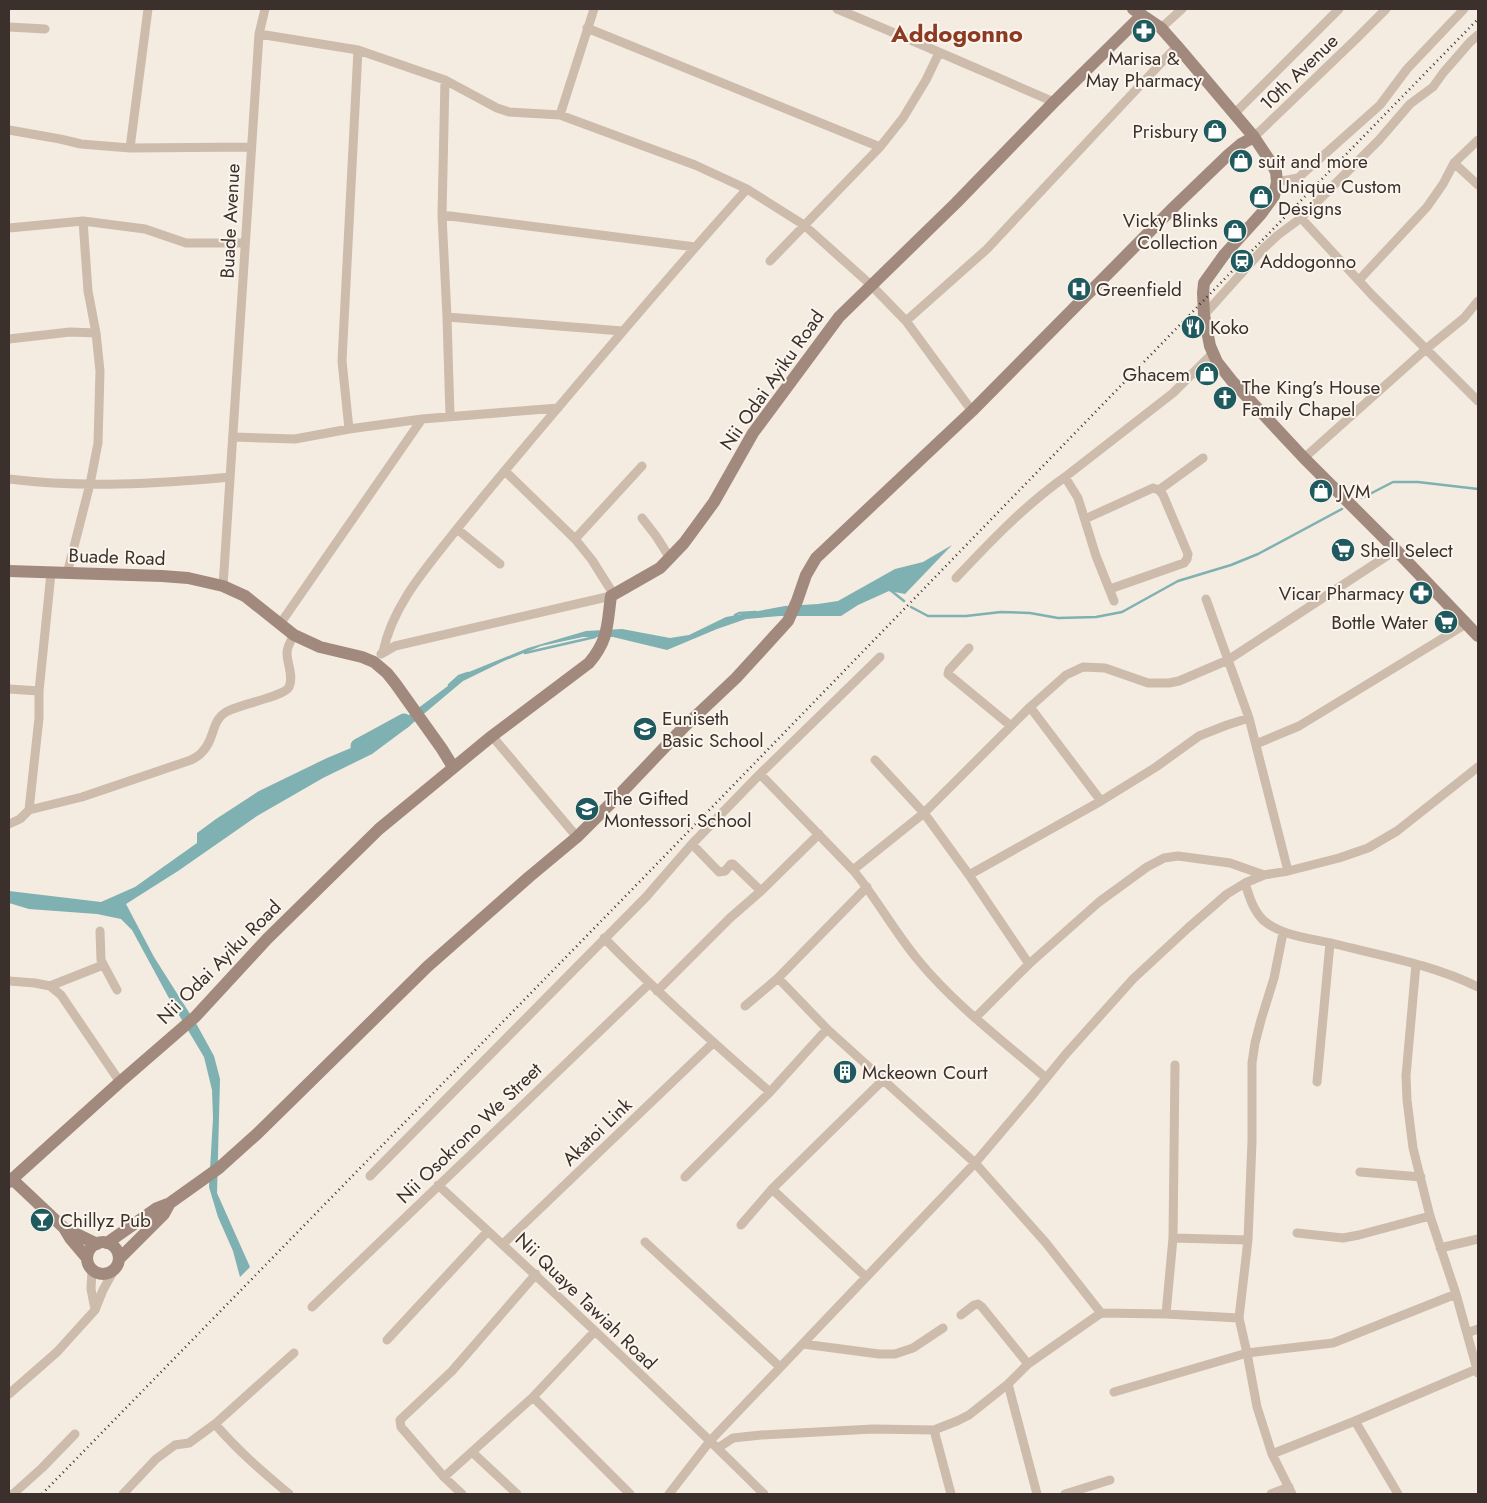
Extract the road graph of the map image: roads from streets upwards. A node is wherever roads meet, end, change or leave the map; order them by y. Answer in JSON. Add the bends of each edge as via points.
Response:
{"nodes":[{"id":1,"x":148,"y":9,"type":"edge"},
{"id":2,"x":265,"y":9,"type":"edge"},
{"id":3,"x":594,"y":9,"type":"edge"},
{"id":4,"x":837,"y":9,"type":"edge"},
{"id":5,"x":1182,"y":9,"type":"edge"},
{"id":6,"x":1339,"y":9,"type":"edge"},
{"id":7,"x":1386,"y":9,"type":"edge"},
{"id":8,"x":1464,"y":9,"type":"edge"},
{"id":9,"x":1137,"y":12,"type":"edge"},
{"id":10,"x":9,"y":27,"type":"edge"},
{"id":11,"x":587,"y":28,"type":"junction"},
{"id":12,"x":1161,"y":28,"type":"junction"},
{"id":13,"x":45,"y":29,"type":"dead end"},
{"id":14,"x":259,"y":34,"type":"junction"},
{"id":15,"x":1478,"y":35,"type":"edge"},
{"id":16,"x":1177,"y":46,"type":"junction"},
{"id":17,"x":358,"y":50,"type":"junction"},
{"id":18,"x":939,"y":53,"type":"junction"},
{"id":19,"x":445,"y":80,"type":"junction"},
{"id":20,"x":1054,"y":102,"type":"junction"},
{"id":21,"x":1234,"y":114,"type":"junction"},
{"id":22,"x":560,"y":115,"type":"junction"},
{"id":23,"x":9,"y":130,"type":"edge"},
{"id":24,"x":1254,"y":138,"type":"junction"},
{"id":25,"x":1478,"y":140,"type":"edge"},
{"id":26,"x":251,"y":147,"type":"junction"},
{"id":27,"x":880,"y":147,"type":"junction"},
{"id":28,"x":130,"y":148,"type":"junction"},
{"id":29,"x":1454,"y":163,"type":"junction"},
{"id":30,"x":1277,"y":182,"type":"junction"},
{"id":31,"x":1478,"y":185,"type":"edge"},
{"id":32,"x":747,"y":189,"type":"junction"},
{"id":33,"x":442,"y":215,"type":"junction"},
{"id":34,"x":1301,"y":218,"type":"junction"},
{"id":35,"x":83,"y":220,"type":"junction"},
{"id":36,"x":804,"y":226,"type":"junction"},
{"id":37,"x":9,"y":228,"type":"edge"},
{"id":38,"x":246,"y":243,"type":"junction"},
{"id":39,"x":695,"y":247,"type":"junction"},
{"id":40,"x":770,"y":261,"type":"dead end"},
{"id":41,"x":1359,"y":280,"type":"junction"},
{"id":42,"x":872,"y":285,"type":"junction"},
{"id":43,"x":1478,"y":301,"type":"edge"},
{"id":44,"x":1204,"y":314,"type":"junction"},
{"id":45,"x":447,"y":317,"type":"junction"},
{"id":46,"x":906,"y":322,"type":"junction"},
{"id":47,"x":622,"y":331,"type":"junction"},
{"id":48,"x":96,"y":333,"type":"junction"},
{"id":49,"x":9,"y":339,"type":"edge"},
{"id":50,"x":1426,"y":350,"type":"junction"},
{"id":51,"x":1213,"y":353,"type":"junction"},
{"id":52,"x":1478,"y":401,"type":"edge"},
{"id":53,"x":558,"y":408,"type":"junction"},
{"id":54,"x":972,"y":411,"type":"junction"},
{"id":55,"x":450,"y":416,"type":"junction"},
{"id":56,"x":422,"y":419,"type":"junction"},
{"id":57,"x":349,"y":429,"type":"junction"},
{"id":58,"x":234,"y":437,"type":"junction"},
{"id":59,"x":1203,"y":458,"type":"dead end"},
{"id":60,"x":1304,"y":458,"type":"junction"},
{"id":61,"x":642,"y":466,"type":"dead end"},
{"id":62,"x":505,"y":471,"type":"junction"},
{"id":63,"x":230,"y":477,"type":"junction"},
{"id":64,"x":1064,"y":477,"type":"junction"},
{"id":65,"x":9,"y":479,"type":"edge"},
{"id":66,"x":90,"y":484,"type":"junction"},
{"id":67,"x":1159,"y":490,"type":"junction"},
{"id":68,"x":642,"y":518,"type":"dead end"},
{"id":69,"x":1085,"y":519,"type":"junction"},
{"id":70,"x":457,"y":529,"type":"junction"},
{"id":71,"x":575,"y":539,"type":"junction"},
{"id":72,"x":1396,"y":550,"type":"junction"},
{"id":73,"x":670,"y":558,"type":"junction"},
{"id":74,"x":500,"y":564,"type":"dead end"},
{"id":75,"x":9,"y":571,"type":"edge"},
{"id":76,"x":51,"y":573,"type":"junction"},
{"id":77,"x":67,"y":574,"type":"junction"},
{"id":78,"x":956,"y":578,"type":"dead end"},
{"id":79,"x":224,"y":586,"type":"junction"},
{"id":80,"x":1110,"y":589,"type":"junction"},
{"id":81,"x":613,"y":595,"type":"junction"},
{"id":82,"x":1206,"y":598,"type":"dead end"},
{"id":83,"x":1114,"y":601,"type":"dead end"},
{"id":84,"x":280,"y":624,"type":"junction"},
{"id":85,"x":1466,"y":624,"type":"junction"},
{"id":86,"x":294,"y":635,"type":"junction"},
{"id":87,"x":1478,"y":636,"type":"edge"},
{"id":88,"x":969,"y":648,"type":"dead end"},
{"id":89,"x":383,"y":652,"type":"junction"},
{"id":90,"x":880,"y":657,"type":"dead end"},
{"id":91,"x":1228,"y":660,"type":"junction"},
{"id":92,"x":374,"y":662,"type":"junction"},
{"id":93,"x":9,"y":689,"type":"edge"},
{"id":94,"x":39,"y":691,"type":"junction"},
{"id":95,"x":1030,"y":707,"type":"junction"},
{"id":96,"x":1249,"y":718,"type":"junction"},
{"id":97,"x":1011,"y":726,"type":"junction"},
{"id":98,"x":492,"y":736,"type":"junction"},
{"id":99,"x":1256,"y":744,"type":"junction"},
{"id":100,"x":875,"y":760,"type":"dead end"},
{"id":101,"x":1478,"y":766,"type":"edge"},
{"id":102,"x":453,"y":767,"type":"junction"},
{"id":103,"x":760,"y":774,"type":"junction"},
{"id":104,"x":1101,"y":801,"type":"junction"},
{"id":105,"x":29,"y":810,"type":"junction"},
{"id":106,"x":924,"y":813,"type":"junction"},
{"id":107,"x":9,"y":824,"type":"edge"},
{"id":108,"x":819,"y":834,"type":"junction"},
{"id":109,"x":577,"y":836,"type":"junction"},
{"id":110,"x":692,"y":844,"type":"junction"},
{"id":111,"x":853,"y":870,"type":"junction"},
{"id":112,"x":1288,"y":871,"type":"junction"},
{"id":113,"x":969,"y":875,"type":"junction"},
{"id":114,"x":1264,"y":875,"type":"junction"},
{"id":115,"x":1244,"y":883,"type":"junction"},
{"id":116,"x":866,"y":887,"type":"junction"},
{"id":117,"x":761,"y":890,"type":"junction"},
{"id":118,"x":100,"y":931,"type":"dead end"},
{"id":119,"x":1283,"y":933,"type":"junction"},
{"id":120,"x":604,"y":938,"type":"junction"},
{"id":121,"x":1330,"y":943,"type":"junction"},
{"id":122,"x":103,"y":964,"type":"junction"},
{"id":123,"x":1028,"y":964,"type":"junction"},
{"id":124,"x":1416,"y":964,"type":"junction"},
{"id":125,"x":778,"y":978,"type":"junction"},
{"id":126,"x":9,"y":981,"type":"edge"},
{"id":127,"x":649,"y":984,"type":"junction"},
{"id":128,"x":50,"y":986,"type":"junction"},
{"id":129,"x":1478,"y":987,"type":"edge"},
{"id":130,"x":117,"y":990,"type":"dead end"},
{"id":131,"x":657,"y":991,"type":"junction"},
{"id":132,"x":745,"y":1006,"type":"dead end"},
{"id":133,"x":975,"y":1018,"type":"junction"},
{"id":134,"x":827,"y":1029,"type":"junction"},
{"id":135,"x":713,"y":1043,"type":"junction"},
{"id":136,"x":1176,"y":1065,"type":"dead end"},
{"id":137,"x":1046,"y":1078,"type":"junction"},
{"id":138,"x":883,"y":1080,"type":"junction"},
{"id":139,"x":120,"y":1082,"type":"junction"},
{"id":140,"x":1317,"y":1082,"type":"dead end"},
{"id":141,"x":770,"y":1092,"type":"junction"},
{"id":142,"x":975,"y":1162,"type":"junction"},
{"id":143,"x":1360,"y":1172,"type":"dead end"},
{"id":144,"x":370,"y":1176,"type":"dead end"},
{"id":145,"x":685,"y":1177,"type":"dead end"},
{"id":146,"x":1421,"y":1177,"type":"junction"},
{"id":147,"x":11,"y":1181,"type":"edge"},
{"id":148,"x":438,"y":1186,"type":"junction"},
{"id":149,"x":772,"y":1189,"type":"junction"},
{"id":150,"x":170,"y":1203,"type":"junction"},
{"id":151,"x":1430,"y":1216,"type":"junction"},
{"id":152,"x":740,"y":1225,"type":"dead end"},
{"id":153,"x":64,"y":1228,"type":"junction"},
{"id":154,"x":488,"y":1231,"type":"junction"},
{"id":155,"x":1297,"y":1233,"type":"dead end"},
{"id":156,"x":1173,"y":1238,"type":"junction"},
{"id":157,"x":1478,"y":1239,"type":"edge"},
{"id":158,"x":1248,"y":1240,"type":"junction"},
{"id":159,"x":645,"y":1242,"type":"dead end"},
{"id":160,"x":102,"y":1243,"type":"junction"},
{"id":161,"x":503,"y":1244,"type":"junction"},
{"id":162,"x":1440,"y":1248,"type":"junction"},
{"id":163,"x":90,"y":1264,"type":"junction"},
{"id":164,"x":116,"y":1264,"type":"junction"},
{"id":165,"x":536,"y":1274,"type":"junction"},
{"id":166,"x":866,"y":1277,"type":"junction"},
{"id":167,"x":1456,"y":1294,"type":"junction"},
{"id":168,"x":312,"y":1306,"type":"dead end"},
{"id":169,"x":95,"y":1310,"type":"junction"},
{"id":170,"x":1101,"y":1312,"type":"junction"},
{"id":171,"x":961,"y":1314,"type":"dead end"},
{"id":172,"x":1166,"y":1314,"type":"junction"},
{"id":173,"x":1239,"y":1318,"type":"junction"},
{"id":174,"x":943,"y":1328,"type":"dead end"},
{"id":175,"x":1478,"y":1329,"type":"edge"},
{"id":176,"x":595,"y":1331,"type":"junction"},
{"id":177,"x":1467,"y":1333,"type":"junction"},
{"id":178,"x":387,"y":1340,"type":"dead end"},
{"id":179,"x":803,"y":1344,"type":"junction"},
{"id":180,"x":294,"y":1353,"type":"dead end"},
{"id":181,"x":1247,"y":1353,"type":"junction"},
{"id":182,"x":1028,"y":1364,"type":"junction"},
{"id":183,"x":780,"y":1367,"type":"junction"},
{"id":184,"x":1477,"y":1371,"type":"edge"},
{"id":185,"x":1008,"y":1384,"type":"junction"},
{"id":186,"x":1114,"y":1392,"type":"dead end"},
{"id":187,"x":9,"y":1394,"type":"edge"},
{"id":188,"x":533,"y":1396,"type":"junction"},
{"id":189,"x":1355,"y":1421,"type":"junction"},
{"id":190,"x":215,"y":1424,"type":"junction"},
{"id":191,"x":934,"y":1430,"type":"junction"},
{"id":192,"x":76,"y":1434,"type":"dead end"},
{"id":193,"x":710,"y":1441,"type":"junction"},
{"id":194,"x":718,"y":1448,"type":"junction"},
{"id":195,"x":472,"y":1452,"type":"junction"},
{"id":196,"x":1272,"y":1454,"type":"junction"},
{"id":197,"x":444,"y":1477,"type":"junction"},
{"id":198,"x":1110,"y":1480,"type":"dead end"},
{"id":199,"x":1290,"y":1490,"type":"edge"},
{"id":200,"x":13,"y":1494,"type":"edge"},
{"id":201,"x":123,"y":1494,"type":"edge"},
{"id":202,"x":289,"y":1494,"type":"edge"},
{"id":203,"x":462,"y":1494,"type":"edge"},
{"id":204,"x":518,"y":1494,"type":"edge"},
{"id":205,"x":630,"y":1494,"type":"edge"},
{"id":206,"x":669,"y":1494,"type":"edge"},
{"id":207,"x":764,"y":1494,"type":"edge"},
{"id":208,"x":951,"y":1494,"type":"edge"},
{"id":209,"x":1037,"y":1494,"type":"edge"},
{"id":210,"x":1065,"y":1494,"type":"edge"},
{"id":211,"x":1271,"y":1494,"type":"edge"},
{"id":212,"x":1398,"y":1494,"type":"edge"}],
"edges":[{"from":1,"to":28,"type":"street"},
{"from":2,"to":14,"type":"street","name":"Buade Avenue"},
{"from":3,"to":11,"type":"street"},
{"from":4,"to":18,"type":"street"},
{"from":5,"to":12,"type":"street"},
{"from":6,"to":21,"type":"street"},
{"from":7,"to":24,"type":"street","name":"10th Avenue"},
{"from":8,"to":30,"type":"street","via":[[1407,69],[1380,105],[1298,178]]},
{"from":9,"to":12,"type":"street"},
{"from":9,"to":20,"type":"street","name":"Nii Odai Ayiku Road"},
{"from":10,"to":13,"type":"street"},
{"from":11,"to":22,"type":"street"},
{"from":11,"to":27,"type":"street"},
{"from":12,"to":16,"type":"street"},
{"from":14,"to":17,"type":"street"},
{"from":14,"to":26,"type":"street","name":"Buade Avenue"},
{"from":15,"to":34,"type":"street","via":[[1433,87],[1410,104]]},
{"from":16,"to":21,"type":"street"},
{"from":16,"to":46,"type":"street","via":[[987,249]]},
{"from":17,"to":19,"type":"street"},
{"from":17,"to":57,"type":"street","via":[[342,360]]},
{"from":18,"to":20,"type":"street"},
{"from":18,"to":27,"type":"street","via":[[903,118]]},
{"from":19,"to":22,"type":"street","via":[[509,112]]},
{"from":19,"to":33,"type":"street"},
{"from":20,"to":42,"type":"street","name":"Nii Odai Ayiku Road"},
{"from":21,"to":24,"type":"street"},
{"from":22,"to":32,"type":"street","via":[[695,165]]},
{"from":23,"to":28,"type":"street","via":[[81,144]]},
{"from":24,"to":30,"type":"street","via":[[1272,164]]},
{"from":24,"to":54,"type":"street","via":[[1241,144],[1208,174]]},
{"from":25,"to":29,"type":"street"},
{"from":26,"to":28,"type":"street"},
{"from":26,"to":38,"type":"street","name":"Buade Avenue"},
{"from":27,"to":36,"type":"street"},
{"from":29,"to":31,"type":"street"},
{"from":29,"to":41,"type":"street","via":[[1427,207]]},
{"from":30,"to":44,"type":"street","via":[[1274,196],[1261,214],[1204,283]]},
{"from":32,"to":36,"type":"street"},
{"from":32,"to":39,"type":"street"},
{"from":33,"to":39,"type":"street"},
{"from":33,"to":45,"type":"street"},
{"from":34,"to":41,"type":"street"},
{"from":34,"to":44,"type":"street","via":[[1265,247]]},
{"from":35,"to":37,"type":"street"},
{"from":35,"to":38,"type":"street","via":[[145,229],[186,243]]},
{"from":35,"to":48,"type":"street","via":[[88,291]]},
{"from":36,"to":40,"type":"street"},
{"from":36,"to":42,"type":"street"},
{"from":38,"to":58,"type":"street","name":"Buade Avenue"},
{"from":39,"to":47,"type":"street"},
{"from":41,"to":50,"type":"street"},
{"from":42,"to":46,"type":"street"},
{"from":42,"to":73,"type":"street","name":"Nii Odai Ayiku Road","via":[[839,317],[812,353],[753,433],[696,528]]},
{"from":43,"to":50,"type":"street","via":[[1464,318]]},
{"from":44,"to":51,"type":"street"},
{"from":45,"to":47,"type":"street"},
{"from":45,"to":55,"type":"street"},
{"from":46,"to":54,"type":"street"},
{"from":47,"to":53,"type":"street"},
{"from":48,"to":49,"type":"street","via":[[70,332]]},
{"from":48,"to":66,"type":"street","via":[[100,371],[98,443]]},
{"from":50,"to":52,"type":"street"},
{"from":50,"to":60,"type":"street"},
{"from":51,"to":60,"type":"street","via":[[1232,382]]},
{"from":51,"to":64,"type":"street","via":[[1173,393]]},
{"from":53,"to":55,"type":"street"},
{"from":53,"to":62,"type":"street"},
{"from":54,"to":109,"type":"street","via":[[816,558],[788,621],[736,678]]},
{"from":55,"to":56,"type":"street"},
{"from":56,"to":57,"type":"street"},
{"from":56,"to":84,"type":"street"},
{"from":57,"to":58,"type":"street","via":[[295,439]]},
{"from":58,"to":63,"type":"street","name":"Buade Avenue"},
{"from":59,"to":67,"type":"street"},
{"from":60,"to":72,"type":"street"},
{"from":61,"to":71,"type":"street"},
{"from":62,"to":70,"type":"street"},
{"from":62,"to":71,"type":"street"},
{"from":63,"to":66,"type":"street"},
{"from":63,"to":79,"type":"street","name":"Buade Avenue"},
{"from":64,"to":69,"type":"street","via":[[1078,498]]},
{"from":64,"to":78,"type":"street","via":[[1028,506]]},
{"from":65,"to":66,"type":"street"},
{"from":66,"to":77,"type":"street"},
{"from":67,"to":69,"type":"street","via":[[1153,488]]},
{"from":67,"to":80,"type":"street","via":[[1188,554],[1187,559],[1184,563]]},
{"from":68,"to":73,"type":"street"},
{"from":69,"to":80,"type":"street"},
{"from":70,"to":74,"type":"street"},
{"from":70,"to":89,"type":"street","via":[[408,592],[385,639]]},
{"from":71,"to":81,"type":"street"},
{"from":72,"to":85,"type":"street"},
{"from":72,"to":91,"type":"street"},
{"from":73,"to":81,"type":"street","name":"Nii Odai Ayiku Road","via":[[660,568]]},
{"from":75,"to":76,"type":"street","name":"Buade Road"},
{"from":76,"to":77,"type":"street","name":"Buade Road"},
{"from":76,"to":94,"type":"street"},
{"from":77,"to":79,"type":"street","name":"Buade Road","via":[[162,576]]},
{"from":79,"to":84,"type":"street","name":"Buade Road","via":[[245,596]]},
{"from":80,"to":83,"type":"street"},
{"from":81,"to":89,"type":"street","via":[[395,646]]},
{"from":81,"to":98,"type":"street","name":"Nii Odai Ayiku Road","via":[[604,642],[598,653]]},
{"from":82,"to":91,"type":"street"},
{"from":84,"to":86,"type":"street","name":"Buade Road"},
{"from":85,"to":87,"type":"street"},
{"from":85,"to":99,"type":"street","via":[[1299,726]]},
{"from":86,"to":92,"type":"street","name":"Buade Road","via":[[320,647],[362,656]]},
{"from":86,"to":105,"type":"street","via":[[286,651],[291,680],[289,688],[225,712],[217,719],[203,752],[191,760],[82,797]]},
{"from":88,"to":97,"type":"street","via":[[948,674]]},
{"from":89,"to":92,"type":"street"},
{"from":90,"to":103,"type":"street"},
{"from":91,"to":95,"type":"street","via":[[1169,683],[1148,683],[1105,668],[1082,667],[1066,675]]},
{"from":91,"to":96,"type":"street"},
{"from":92,"to":102,"type":"street","via":[[388,673]]},
{"from":93,"to":94,"type":"street"},
{"from":94,"to":105,"type":"street"},
{"from":95,"to":97,"type":"street"},
{"from":95,"to":104,"type":"street"},
{"from":96,"to":99,"type":"street"},
{"from":96,"to":104,"type":"street","via":[[1199,736],[1156,768]]},
{"from":97,"to":106,"type":"street"},
{"from":98,"to":102,"type":"street","name":"Nii Odai Ayiku Road"},
{"from":98,"to":109,"type":"street"},
{"from":99,"to":112,"type":"street"},
{"from":100,"to":106,"type":"street"},
{"from":101,"to":112,"type":"street","via":[[1397,831],[1368,848]]},
{"from":102,"to":139,"type":"street","name":"Nii Odai Ayiku Road","via":[[379,829],[267,939],[195,1017]]},
{"from":103,"to":108,"type":"street"},
{"from":103,"to":110,"type":"street"},
{"from":104,"to":113,"type":"street"},
{"from":105,"to":107,"type":"street"},
{"from":106,"to":111,"type":"street"},
{"from":106,"to":113,"type":"street"},
{"from":108,"to":111,"type":"street"},
{"from":108,"to":117,"type":"street"},
{"from":109,"to":150,"type":"street","via":[[426,967],[258,1133],[219,1168]]},
{"from":110,"to":117,"type":"street","via":[[719,872],[733,864]]},
{"from":110,"to":120,"type":"street","via":[[646,897]]},
{"from":111,"to":116,"type":"street"},
{"from":112,"to":114,"type":"street"},
{"from":113,"to":123,"type":"street"},
{"from":114,"to":115,"type":"street"},
{"from":114,"to":123,"type":"street","via":[[1230,863],[1178,856],[1164,858],[1099,902]]},
{"from":115,"to":119,"type":"street","via":[[1256,912]]},
{"from":115,"to":137,"type":"street","via":[[1201,916],[1133,979]]},
{"from":116,"to":125,"type":"street"},
{"from":116,"to":133,"type":"street","via":[[917,959]]},
{"from":117,"to":131,"type":"street"},
{"from":118,"to":122,"type":"street"},
{"from":119,"to":121,"type":"street"},
{"from":119,"to":158,"type":"street","via":[[1252,1063]]},
{"from":120,"to":127,"type":"street"},
{"from":120,"to":144,"type":"street"},
{"from":121,"to":124,"type":"street"},
{"from":121,"to":140,"type":"street"},
{"from":122,"to":128,"type":"street"},
{"from":122,"to":130,"type":"street"},
{"from":123,"to":133,"type":"street"},
{"from":124,"to":129,"type":"street"},
{"from":124,"to":146,"type":"street","via":[[1406,1092],[1413,1148]]},
{"from":125,"to":132,"type":"street"},
{"from":125,"to":134,"type":"street"},
{"from":126,"to":128,"type":"street"},
{"from":127,"to":131,"type":"street"},
{"from":127,"to":148,"type":"street","name":"Nii Osokrono We Street"},
{"from":128,"to":139,"type":"street","via":[[72,1010]]},
{"from":131,"to":135,"type":"street"},
{"from":133,"to":137,"type":"street"},
{"from":134,"to":138,"type":"street"},
{"from":134,"to":141,"type":"street"},
{"from":135,"to":141,"type":"street"},
{"from":135,"to":161,"type":"street","name":"Akatoi Link"},
{"from":136,"to":156,"type":"street"},
{"from":137,"to":142,"type":"street"},
{"from":138,"to":142,"type":"street"},
{"from":138,"to":149,"type":"street"},
{"from":139,"to":147,"type":"street","name":"Nii Odai Ayiku Road"},
{"from":141,"to":145,"type":"street"},
{"from":142,"to":166,"type":"street"},
{"from":142,"to":170,"type":"street"},
{"from":143,"to":146,"type":"street"},
{"from":146,"to":151,"type":"street"},
{"from":147,"to":153,"type":"street"},
{"from":148,"to":154,"type":"street","name":"Nii Quaye Tawiah Road"},
{"from":148,"to":168,"type":"street","name":"Nii Osokrono We Street"},
{"from":149,"to":152,"type":"street"},
{"from":149,"to":166,"type":"street"},
{"from":150,"to":160,"type":"street"},
{"from":150,"to":164,"type":"street","via":[[164,1214]]},
{"from":151,"to":155,"type":"street","via":[[1343,1238]]},
{"from":151,"to":162,"type":"street"},
{"from":153,"to":160,"type":"street"},
{"from":153,"to":163,"type":"street"},
{"from":154,"to":161,"type":"street","name":"Nii Quaye Tawiah Road"},
{"from":154,"to":178,"type":"street"},
{"from":156,"to":158,"type":"street"},
{"from":156,"to":172,"type":"street"},
{"from":157,"to":162,"type":"street"},
{"from":158,"to":173,"type":"street"},
{"from":159,"to":183,"type":"street"},
{"from":160,"to":163,"type":"street","via":[[90,1250]]},
{"from":160,"to":164,"type":"street","via":[[116,1249]]},
{"from":161,"to":165,"type":"street","name":"Nii Quaye Tawiah Road"},
{"from":162,"to":167,"type":"street"},
{"from":163,"to":164,"type":"street","via":[[97,1273],[103,1274],[109,1273]]},
{"from":163,"to":169,"type":"street"},
{"from":164,"to":169,"type":"street"},
{"from":165,"to":176,"type":"street","name":"Nii Quaye Tawiah Road"},
{"from":165,"to":197,"type":"street","via":[[452,1371],[400,1420],[401,1426]]},
{"from":166,"to":179,"type":"street"},
{"from":167,"to":177,"type":"street"},
{"from":167,"to":181,"type":"street","via":[[1333,1343]]},
{"from":169,"to":187,"type":"street","via":[[57,1352]]},
{"from":170,"to":172,"type":"street"},
{"from":170,"to":182,"type":"street"},
{"from":171,"to":182,"type":"street","via":[[978,1304]]},
{"from":172,"to":173,"type":"street"},
{"from":173,"to":181,"type":"street"},
{"from":174,"to":179,"type":"street","via":[[913,1348],[895,1354]]},
{"from":175,"to":177,"type":"street"},
{"from":176,"to":188,"type":"street"},
{"from":176,"to":193,"type":"street","name":"Nii Quaye Tawiah Road"},
{"from":177,"to":184,"type":"street"},
{"from":179,"to":183,"type":"street"},
{"from":180,"to":190,"type":"street"},
{"from":181,"to":186,"type":"street"},
{"from":181,"to":196,"type":"street","via":[[1257,1407]]},
{"from":182,"to":185,"type":"street"},
{"from":183,"to":193,"type":"street"},
{"from":184,"to":189,"type":"street"},
{"from":185,"to":191,"type":"street","via":[[969,1415]]},
{"from":185,"to":209,"type":"street"},
{"from":188,"to":195,"type":"street"},
{"from":188,"to":205,"type":"street"},
{"from":189,"to":196,"type":"street"},
{"from":189,"to":212,"type":"street"},
{"from":190,"to":201,"type":"street","via":[[189,1443],[169,1449]]},
{"from":190,"to":202,"type":"street","via":[[232,1444]]},
{"from":191,"to":194,"type":"street","via":[[873,1429],[761,1435],[733,1438]]},
{"from":191,"to":208,"type":"street"},
{"from":192,"to":200,"type":"street"},
{"from":193,"to":194,"type":"street","name":"Nii Quaye Tawiah Road"},
{"from":193,"to":206,"type":"street"},
{"from":194,"to":207,"type":"street","name":"Nii Quaye Tawiah Road"},
{"from":195,"to":197,"type":"street"},
{"from":195,"to":204,"type":"street"},
{"from":196,"to":199,"type":"street"},
{"from":197,"to":203,"type":"street"},
{"from":198,"to":210,"type":"street"},
{"from":199,"to":211,"type":"street"}]}
